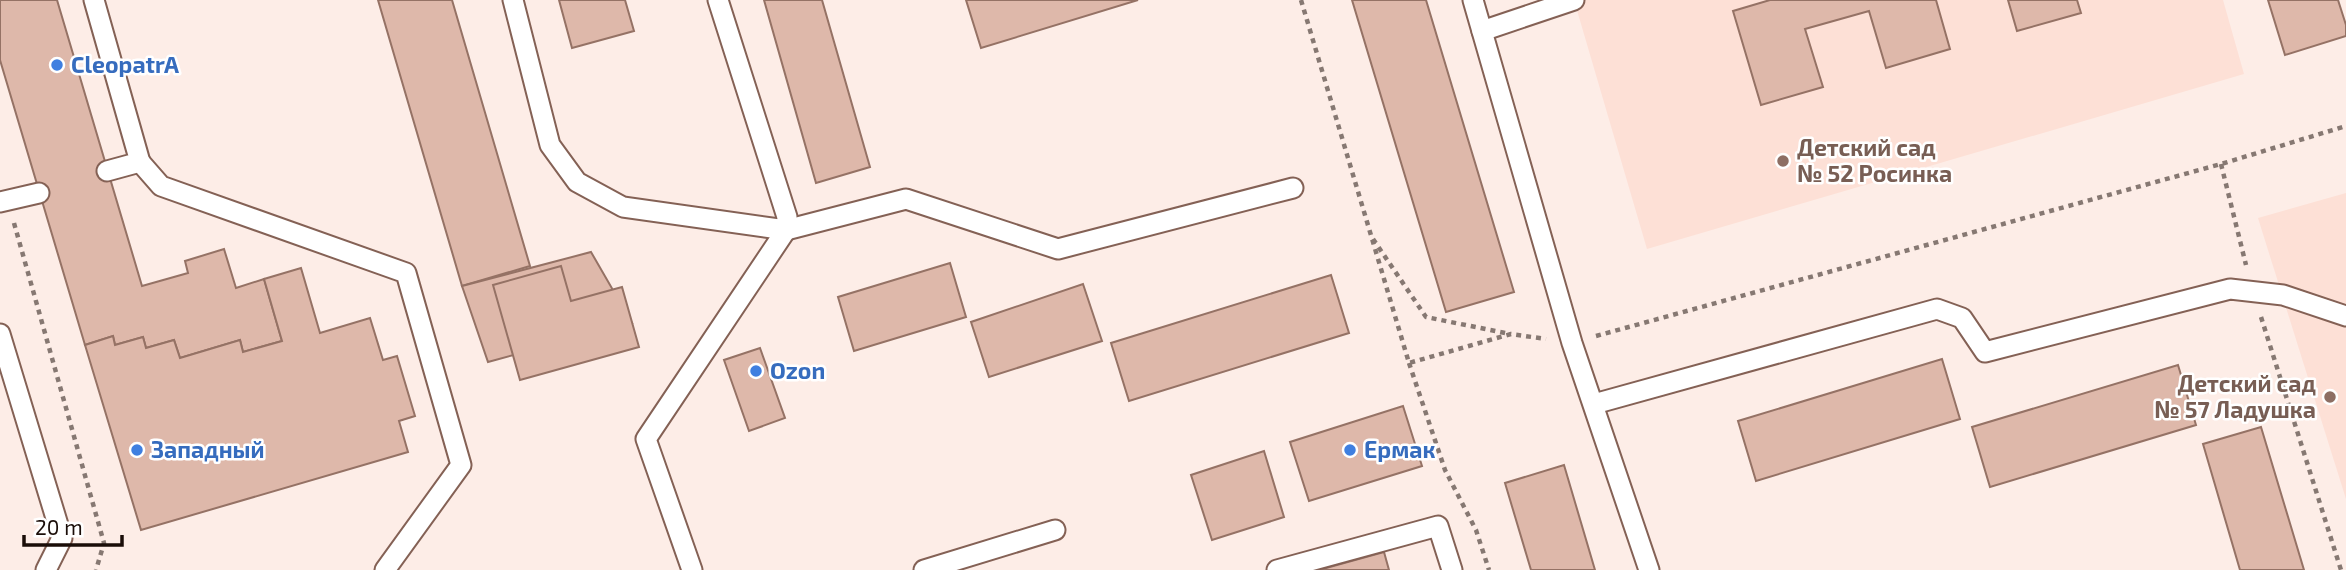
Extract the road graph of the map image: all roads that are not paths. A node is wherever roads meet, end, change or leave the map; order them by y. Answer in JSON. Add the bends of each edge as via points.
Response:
{"nodes":[{"id":1,"x":94,"y":0,"type":"edge"},
{"id":2,"x":513,"y":0,"type":"edge"},
{"id":3,"x":718,"y":0,"type":"edge"},
{"id":4,"x":1473,"y":0,"type":"edge"},
{"id":5,"x":1574,"y":0,"type":"edge"},
{"id":6,"x":1482,"y":31,"type":"junction"},
{"id":7,"x":140,"y":163,"type":"junction"},
{"id":8,"x":107,"y":171,"type":"dead end"},
{"id":9,"x":1293,"y":188,"type":"dead end"},
{"id":10,"x":39,"y":193,"type":"dead end"},
{"id":11,"x":4,"y":201,"type":"edge"},
{"id":12,"x":786,"y":230,"type":"junction"},
{"id":13,"x":2346,"y":316,"type":"edge"},
{"id":14,"x":0,"y":334,"type":"edge"},
{"id":15,"x":1594,"y":404,"type":"junction"},
{"id":16,"x":1055,"y":530,"type":"dead end"},
{"id":17,"x":46,"y":570,"type":"edge"},
{"id":18,"x":385,"y":570,"type":"edge"},
{"id":19,"x":692,"y":570,"type":"edge"},
{"id":20,"x":924,"y":570,"type":"edge"},
{"id":21,"x":1277,"y":570,"type":"edge"},
{"id":22,"x":1452,"y":570,"type":"edge"},
{"id":23,"x":1649,"y":570,"type":"edge"}],
"edges":[{"from":1,"to":7,"type":"lane"},
{"from":2,"to":12,"type":"lane","via":[[550,145],[577,182],[623,207]]},
{"from":3,"to":12,"type":"lane","via":[[787,217]]},
{"from":4,"to":6,"type":"lane"},
{"from":5,"to":6,"type":"lane"},
{"from":6,"to":15,"type":"lane","via":[[1572,343]]},
{"from":7,"to":8,"type":"lane"},
{"from":7,"to":18,"type":"lane","via":[[161,186],[406,273],[461,465]]},
{"from":9,"to":12,"type":"lane","via":[[1058,249],[906,199]]},
{"from":10,"to":11,"type":"lane"},
{"from":12,"to":19,"type":"lane","via":[[646,439]]},
{"from":13,"to":15,"type":"lane","via":[[2283,295],[2230,289],[1985,352],[1962,318],[1937,309]]},
{"from":14,"to":17,"type":"lane","via":[[62,538]]},
{"from":15,"to":23,"type":"lane"},
{"from":16,"to":20,"type":"lane"},
{"from":21,"to":22,"type":"lane","via":[[1438,526]]}]}
